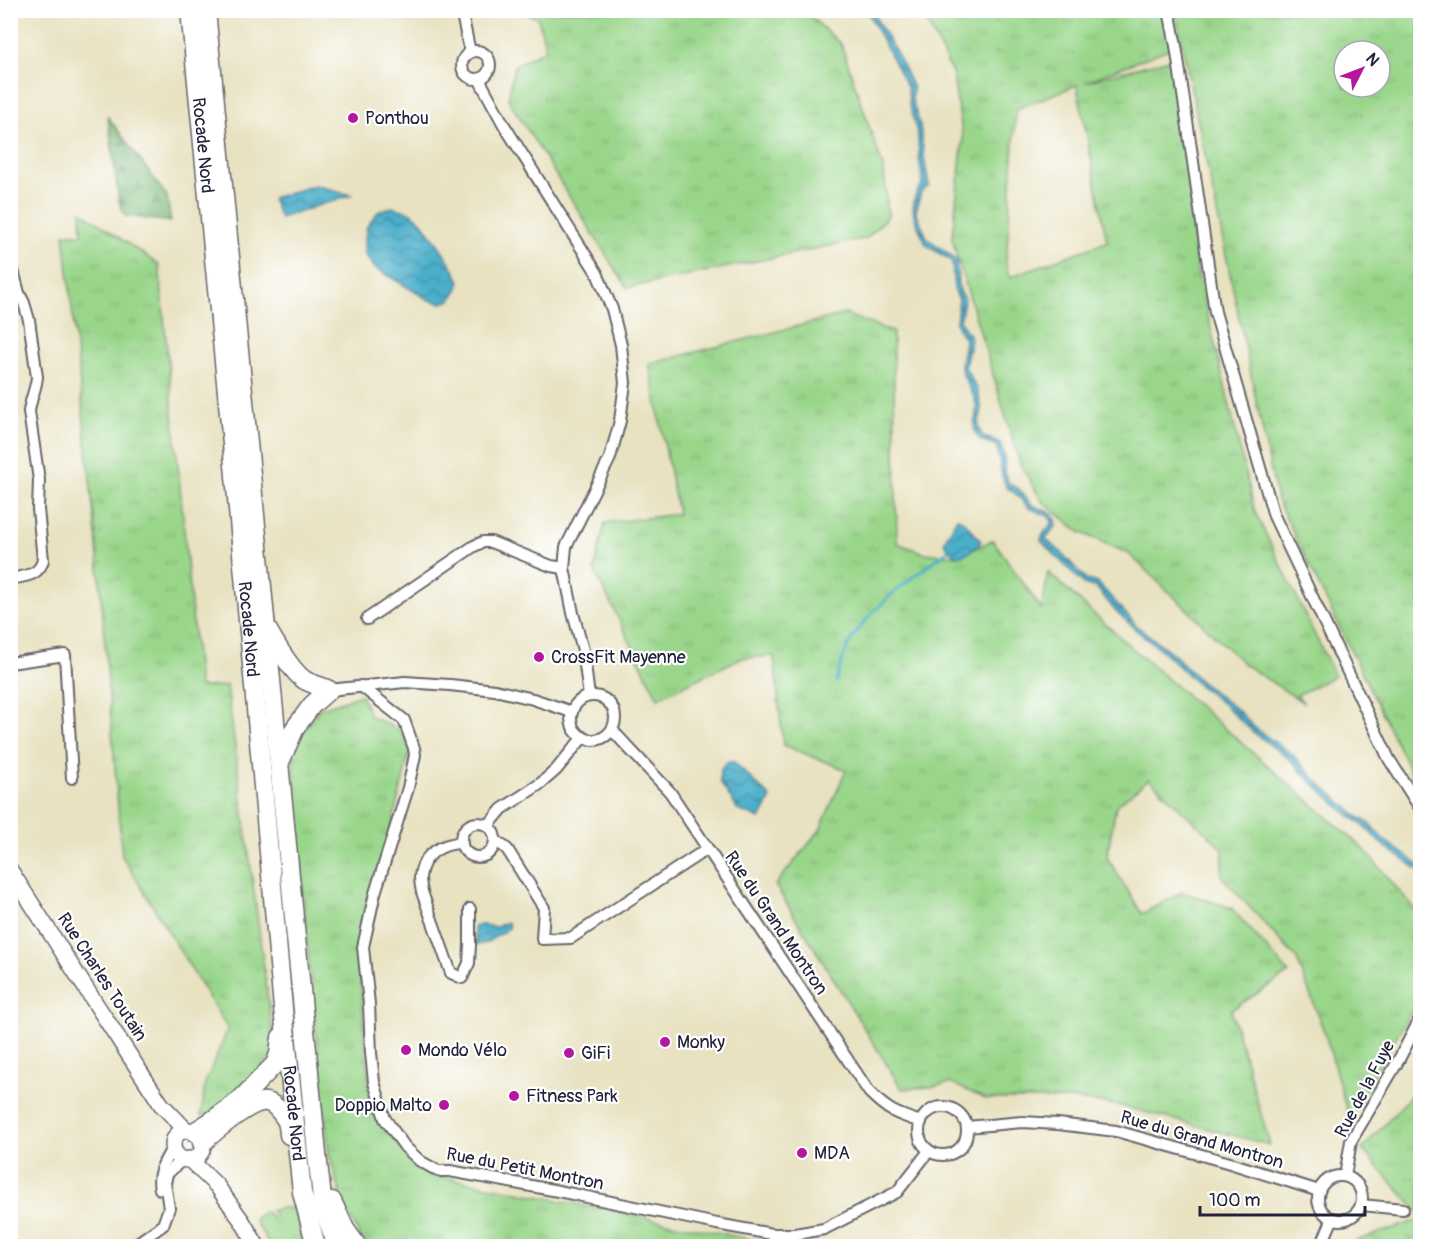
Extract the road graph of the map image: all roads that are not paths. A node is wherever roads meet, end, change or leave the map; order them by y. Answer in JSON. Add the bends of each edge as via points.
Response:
{"nodes":[{"id":1,"x":190,"y":10,"type":"edge"},
{"id":2,"x":206,"y":10,"type":"edge"},
{"id":3,"x":461,"y":10,"type":"edge"},
{"id":4,"x":1169,"y":10,"type":"edge"},
{"id":5,"x":470,"y":52,"type":"junction"},
{"id":6,"x":479,"y":79,"type":"junction"},
{"id":7,"x":10,"y":259,"type":"edge"},
{"id":8,"x":564,"y":568,"type":"junction"},
{"id":9,"x":10,"y":579,"type":"edge"},
{"id":10,"x":367,"y":619,"type":"dead end"},
{"id":11,"x":265,"y":624,"type":"junction"},
{"id":12,"x":10,"y":663,"type":"edge"},
{"id":13,"x":361,"y":686,"type":"junction"},
{"id":14,"x":329,"y":690,"type":"junction"},
{"id":15,"x":589,"y":696,"type":"junction"},
{"id":16,"x":572,"y":712,"type":"junction"},
{"id":17,"x":612,"y":730,"type":"junction"},
{"id":18,"x":584,"y":737,"type":"junction"},
{"id":19,"x":279,"y":762,"type":"junction"},
{"id":20,"x":72,"y":778,"type":"dead end"},
{"id":21,"x":1420,"y":808,"type":"edge"},
{"id":22,"x":488,"y":826,"type":"junction"},
{"id":23,"x":495,"y":840,"type":"junction"},
{"id":24,"x":462,"y":843,"type":"junction"},
{"id":25,"x":707,"y":849,"type":"junction"},
{"id":26,"x":10,"y":870,"type":"edge"},
{"id":27,"x":470,"y":909,"type":"dead end"},
{"id":28,"x":283,"y":1008,"type":"junction"},
{"id":29,"x":1420,"y":1019,"type":"edge"},
{"id":30,"x":921,"y":1122,"type":"junction"},
{"id":31,"x":967,"y":1127,"type":"junction"},
{"id":32,"x":188,"y":1140,"type":"junction"},
{"id":33,"x":929,"y":1151,"type":"junction"},
{"id":34,"x":317,"y":1154,"type":"junction"},
{"id":35,"x":186,"y":1159,"type":"junction"},
{"id":36,"x":1345,"y":1176,"type":"junction"},
{"id":37,"x":217,"y":1186,"type":"junction"},
{"id":38,"x":1319,"y":1191,"type":"junction"},
{"id":39,"x":302,"y":1192,"type":"junction"},
{"id":40,"x":167,"y":1202,"type":"junction"},
{"id":41,"x":1361,"y":1205,"type":"junction"},
{"id":42,"x":1403,"y":1209,"type":"dead end"},
{"id":43,"x":1333,"y":1218,"type":"junction"},
{"id":44,"x":132,"y":1246,"type":"edge"},
{"id":45,"x":257,"y":1246,"type":"edge"},
{"id":46,"x":316,"y":1246,"type":"edge"},
{"id":47,"x":337,"y":1246,"type":"edge"},
{"id":48,"x":357,"y":1246,"type":"edge"},
{"id":49,"x":1321,"y":1246,"type":"edge"}],
"edges":[{"from":1,"to":28,"type":"main road","name":"Rocade Nord"},
{"from":2,"to":11,"type":"main road","name":"Rocade Nord"},
{"from":3,"to":5,"type":"street"},
{"from":4,"to":21,"type":"street","via":[[1215,312],[1274,516],[1389,759]]},
{"from":5,"to":6,"type":"street","via":[[462,61],[462,69],[470,79]]},
{"from":5,"to":6,"type":"street","via":[[478,51],[488,59],[489,71]]},
{"from":6,"to":8,"type":"street","via":[[597,273],[621,345],[625,383],[620,421],[610,458],[566,547]]},
{"from":7,"to":9,"type":"street","via":[[29,320],[37,377],[28,412],[39,480],[43,560],[37,571]]},
{"from":8,"to":10,"type":"street","via":[[483,542]]},
{"from":8,"to":15,"type":"street"},
{"from":11,"to":14,"type":"main road","via":[[278,648],[304,680]]},
{"from":11,"to":19,"type":"main road","name":"Rocade Nord"},
{"from":12,"to":20,"type":"street","via":[[65,655]]},
{"from":13,"to":14,"type":"street"},
{"from":13,"to":16,"type":"street","via":[[405,682],[495,690]]},
{"from":13,"to":33,"type":"street","name":"Rue du Petit Montron","via":[[404,720],[415,755],[363,947],[374,1082],[386,1119],[420,1161],[438,1171],[772,1234],[795,1234],[824,1229],[897,1192]]},
{"from":14,"to":19,"type":"main road","via":[[295,728]]},
{"from":15,"to":16,"type":"street","via":[[578,701]]},
{"from":15,"to":17,"type":"street","via":[[603,698],[614,708]]},
{"from":16,"to":18,"type":"street","via":[[573,727]]},
{"from":17,"to":18,"type":"street","via":[[602,738]]},
{"from":17,"to":25,"type":"street","name":"Rue du Grand Montron","via":[[670,792]]},
{"from":18,"to":22,"type":"street","via":[[556,770],[502,810]]},
{"from":19,"to":34,"type":"main road","name":"Rocade Nord"},
{"from":22,"to":23,"type":"street"},
{"from":22,"to":24,"type":"street","via":[[468,826]]},
{"from":23,"to":24,"type":"street","via":[[492,850],[477,857],[467,853]]},
{"from":23,"to":25,"type":"street","via":[[507,849],[544,908],[542,939],[571,938]]},
{"from":24,"to":27,"type":"street","via":[[438,848],[423,866],[420,879],[451,973],[462,978],[469,963]]},
{"from":25,"to":30,"type":"street","name":"Rue du Grand Montron","via":[[869,1092],[891,1111]]},
{"from":26,"to":32,"type":"street","name":"Rue Charles Toutain"},
{"from":28,"to":32,"type":"main road","via":[[275,1064],[239,1101]]},
{"from":28,"to":39,"type":"main road","name":"Rocade Nord"},
{"from":29,"to":36,"type":"street","name":"Rue de la Fuye","via":[[1352,1141]]},
{"from":30,"to":31,"type":"street","via":[[930,1111],[945,1107],[959,1114]]},
{"from":30,"to":33,"type":"street","via":[[920,1138]]},
{"from":31,"to":33,"type":"street","via":[[965,1141],[957,1151],[943,1155]]},
{"from":31,"to":38,"type":"street","name":"Rue du Grand Montron","via":[[1022,1122],[1116,1131]]},
{"from":32,"to":35,"type":"street","name":"Rue Charles Toutain","via":[[176,1154]]},
{"from":32,"to":37,"type":"street","name":"Rue Charles Toutain"},
{"from":32,"to":39,"type":"main road","via":[[215,1131],[256,1103],[266,1101],[288,1121],[293,1163]]},
{"from":32,"to":40,"type":"street","via":[[159,1173]]},
{"from":34,"to":47,"type":"main road","name":"Rocade Nord","via":[[324,1208]]},
{"from":34,"to":48,"type":"main road","name":"Rocade Nord","via":[[330,1197]]},
{"from":35,"to":37,"type":"street","name":"Rue Charles Toutain"},
{"from":35,"to":40,"type":"street","via":[[167,1174]]},
{"from":36,"to":38,"type":"street","via":[[1326,1180]]},
{"from":36,"to":41,"type":"street","via":[[1361,1190]]},
{"from":37,"to":45,"type":"street","name":"Rue Charles Toutain"},
{"from":38,"to":43,"type":"street","via":[[1319,1204]]},
{"from":39,"to":46,"type":"main road","name":"Rocade Nord"},
{"from":40,"to":44,"type":"street","via":[[163,1225]]},
{"from":41,"to":42,"type":"street"},
{"from":41,"to":43,"type":"street","via":[[1353,1216]]},
{"from":43,"to":49,"type":"street"}]}
